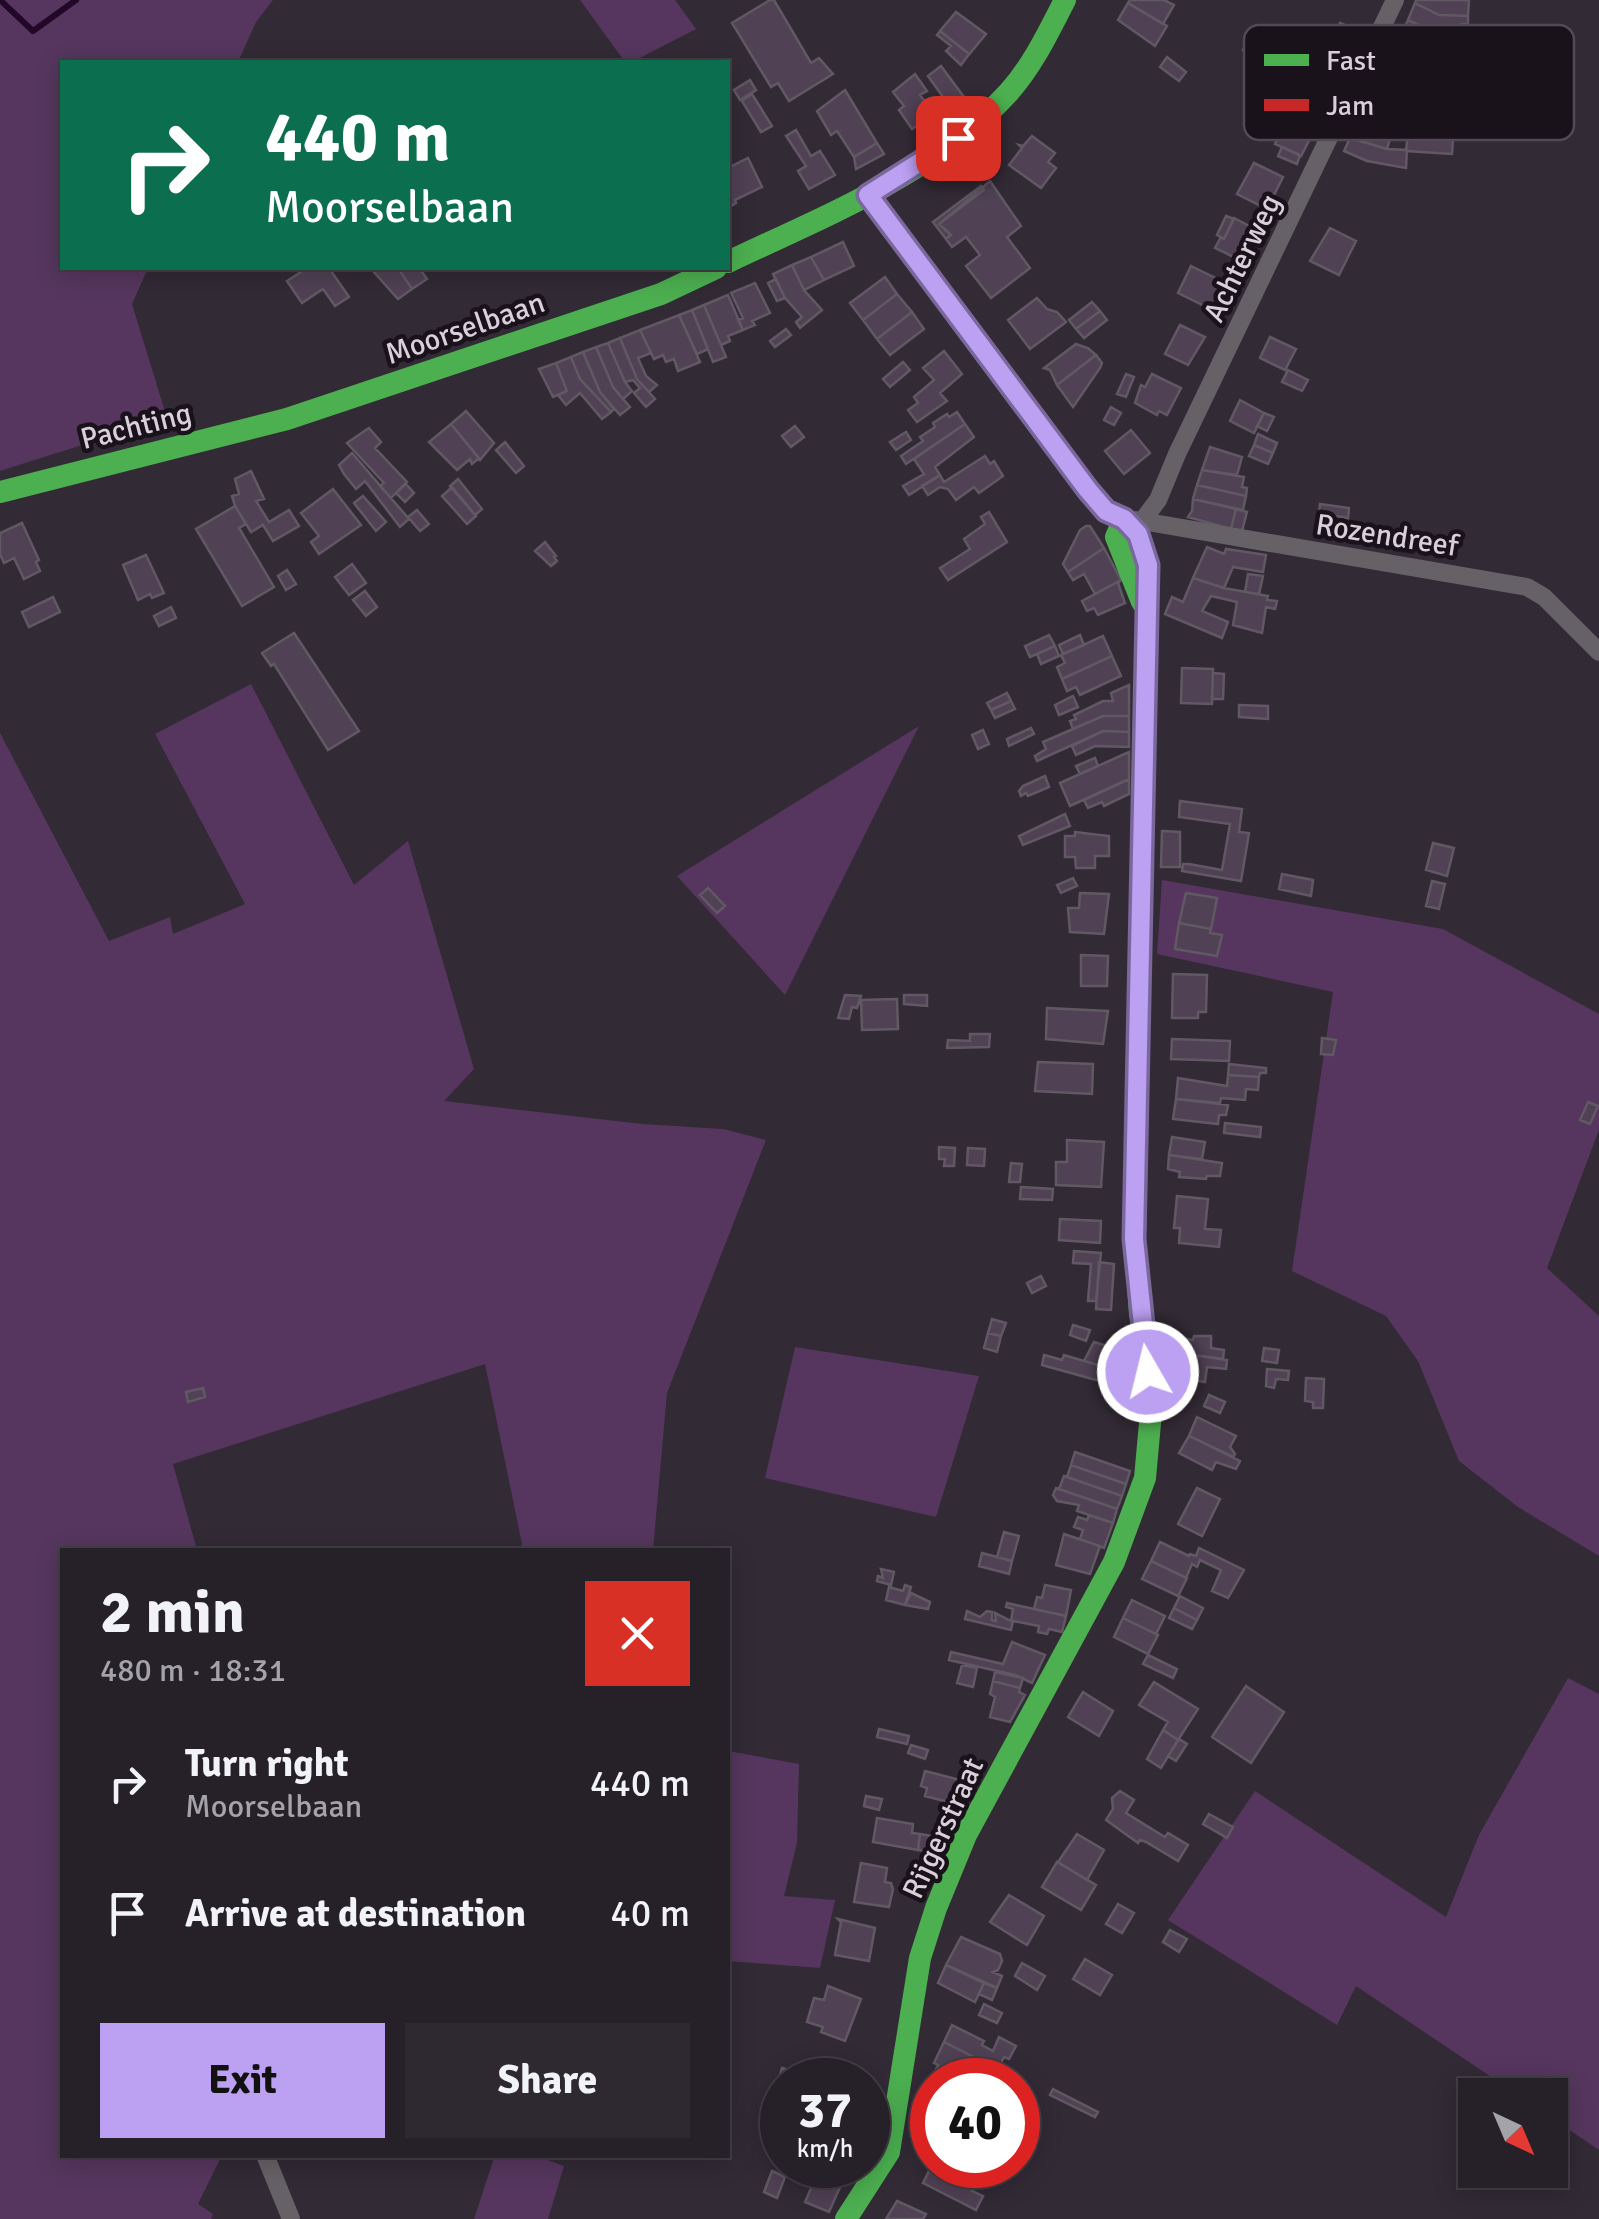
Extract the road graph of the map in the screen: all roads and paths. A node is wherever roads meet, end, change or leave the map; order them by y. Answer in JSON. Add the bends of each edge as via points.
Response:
{"nodes":[{"id":1,"x":1065,"y":0,"type":"edge"},
{"id":2,"x":1395,"y":0,"type":"edge"},
{"id":3,"x":1383,"y":25,"type":"edge"},
{"id":4,"x":1328,"y":140,"type":"edge"},
{"id":5,"x":868,"y":195,"type":"junction"},
{"id":6,"x":730,"y":261,"type":"edge"},
{"id":7,"x":712,"y":270,"type":"edge"},
{"id":8,"x":288,"y":419,"type":"joint"},
{"id":9,"x":0,"y":492,"type":"edge"},
{"id":10,"x":1134,"y":520,"type":"junction"},
{"id":11,"x":1599,"y":652,"type":"edge"},
{"id":12,"x":266,"y":2158,"type":"edge"},
{"id":13,"x":290,"y":2219,"type":"edge"},
{"id":14,"x":846,"y":2219,"type":"edge"}],
"edges":[{"from":1,"to":5,"type":"street","via":[[1008,94],[958,138]]},
{"from":2,"to":3,"type":"street","name":"Achterweg"},
{"from":4,"to":10,"type":"street","name":"Achterweg","via":[[1158,500]]},
{"from":5,"to":6,"type":"street"},
{"from":5,"to":10,"type":"street","via":[[1088,490],[1106,511]]},
{"from":7,"to":8,"type":"street","name":"Moorselbaan","via":[[661,294]]},
{"from":8,"to":9,"type":"street","name":"Pachting"},
{"from":10,"to":11,"type":"street","name":"Rozendreef","via":[[1526,588],[1544,597]]},
{"from":10,"to":14,"type":"street","name":"Rijgerstraat","via":[[1116,537],[1148,622],[1134,1239],[1152,1401],[1145,1478],[1114,1562],[966,1836],[936,1908],[920,1958],[888,2152]]},
{"from":12,"to":13,"type":"street"}]}
